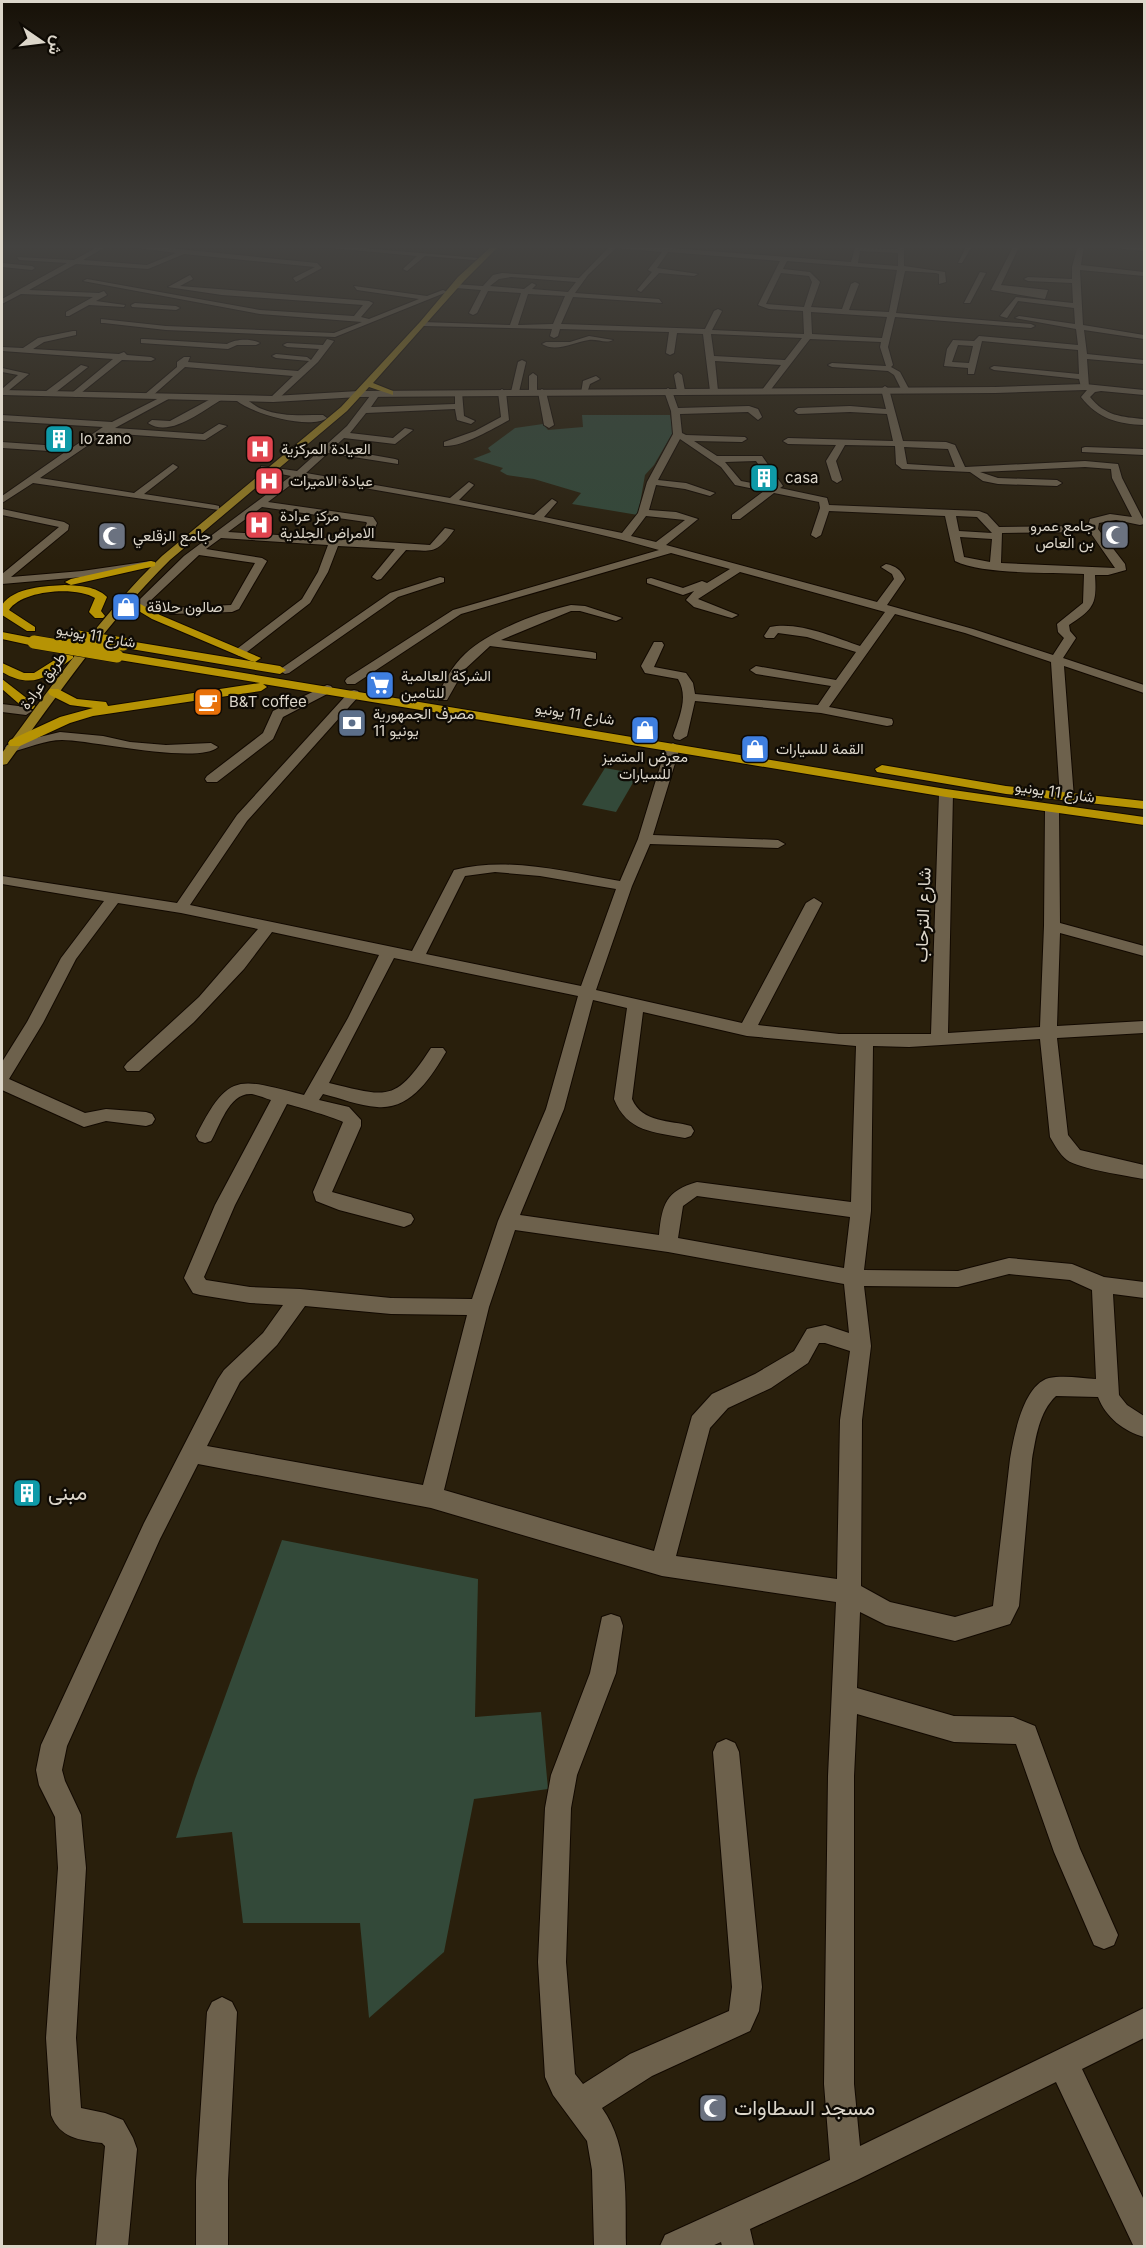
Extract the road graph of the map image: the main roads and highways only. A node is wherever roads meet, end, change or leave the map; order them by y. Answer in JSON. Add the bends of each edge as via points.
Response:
{"nodes":[{"id":1,"x":393,"y":350,"type":"edge"},
{"id":2,"x":398,"y":350,"type":"edge"},
{"id":3,"x":367,"y":381,"type":"junction"},
{"id":4,"x":390,"y":393,"type":"road end"},
{"id":5,"x":269,"y":468,"type":"junction"},
{"id":6,"x":155,"y":564,"type":"junction"},
{"id":7,"x":2,"y":591,"type":"edge"},
{"id":8,"x":126,"y":599,"type":"junction"},
{"id":9,"x":99,"y":616,"type":"junction"},
{"id":10,"x":2,"y":624,"type":"edge"},
{"id":11,"x":36,"y":634,"type":"junction"},
{"id":12,"x":2,"y":638,"type":"edge"},
{"id":13,"x":120,"y":650,"type":"junction"},
{"id":14,"x":69,"y":655,"type":"junction"},
{"id":15,"x":161,"y":664,"type":"junction"},
{"id":16,"x":2,"y":667,"type":"edge"},
{"id":17,"x":285,"y":670,"type":"junction"},
{"id":18,"x":2,"y":683,"type":"edge"},
{"id":19,"x":300,"y":685,"type":"junction"},
{"id":20,"x":353,"y":687,"type":"junction"},
{"id":21,"x":54,"y":692,"type":"junction"},
{"id":22,"x":28,"y":709,"type":"junction"},
{"id":23,"x":14,"y":727,"type":"dead end"},
{"id":24,"x":677,"y":742,"type":"junction"},
{"id":25,"x":14,"y":745,"type":"junction"},
{"id":26,"x":2,"y":761,"type":"edge"},
{"id":27,"x":1144,"y":805,"type":"edge"},
{"id":28,"x":1144,"y":821,"type":"edge"}],
"edges":[{"from":1,"to":3,"type":"main road","name":"طريق عرادة"},
{"from":2,"to":3,"type":"main road","name":"طريق عرادة"},
{"from":3,"to":4,"type":"main road"},
{"from":3,"to":5,"type":"main road","name":"طريق عرادة"},
{"from":3,"to":5,"type":"main road","name":"طريق عرادة","via":[[359,394]]},
{"from":5,"to":6,"type":"main road","name":"طريق عرادة"},
{"from":5,"to":6,"type":"main road","name":"طريق عرادة","via":[[215,508]]},
{"from":6,"to":7,"type":"highway","via":[[86,580]]},
{"from":6,"to":8,"type":"main road","name":"طريق عرادة"},
{"from":6,"to":9,"type":"main road","name":"طريق عرادة"},
{"from":8,"to":17,"type":"highway","via":[[156,617]]},
{"from":8,"to":21,"type":"main road","name":"طريق عرادة","via":[[105,621]]},
{"from":9,"to":11,"type":"highway","via":[[95,612],[101,597],[89,591],[34,592],[10,600],[3,611]]},
{"from":9,"to":14,"type":"main road","name":"طريق عرادة"},
{"from":10,"to":11,"type":"highway","name":"شارع 11 يونيو"},
{"from":11,"to":12,"type":"highway","name":"شارع 11 يونيو","via":[[20,639]]},
{"from":11,"to":13,"type":"highway","name":"شارع 11 يونيو","bridge":true},
{"from":13,"to":15,"type":"highway","name":"شارع 11 يونيو"},
{"from":13,"to":17,"type":"highway","name":"شارع 11 يونيو"},
{"from":14,"to":16,"type":"highway","via":[[43,675],[31,679]]},
{"from":14,"to":22,"type":"main road","name":"طريق عرادة"},
{"from":15,"to":19,"type":"highway","name":"شارع 11 يونيو"},
{"from":15,"to":21,"type":"highway","via":[[175,670],[182,683],[177,691],[164,697],[89,705]]},
{"from":17,"to":20,"type":"highway","name":"شارع 11 يونيو"},
{"from":18,"to":22,"type":"highway"},
{"from":19,"to":20,"type":"highway","name":"شارع 11 يونيو"},
{"from":19,"to":25,"type":"highway","via":[[238,688],[91,712]]},
{"from":20,"to":24,"type":"highway","name":"شارع 11 يونيو"},
{"from":20,"to":24,"type":"highway","name":"شارع 11 يونيو","via":[[443,697]]},
{"from":21,"to":25,"type":"main road","name":"طريق عرادة"},
{"from":22,"to":23,"type":"main road","name":"طريق عرادة"},
{"from":24,"to":27,"type":"highway","name":"شارع 11 يونيو","via":[[1067,798]]},
{"from":24,"to":28,"type":"highway","name":"شارع 11 يونيو","via":[[946,793]]},
{"from":25,"to":26,"type":"main road","name":"طريق عرادة"}]}
